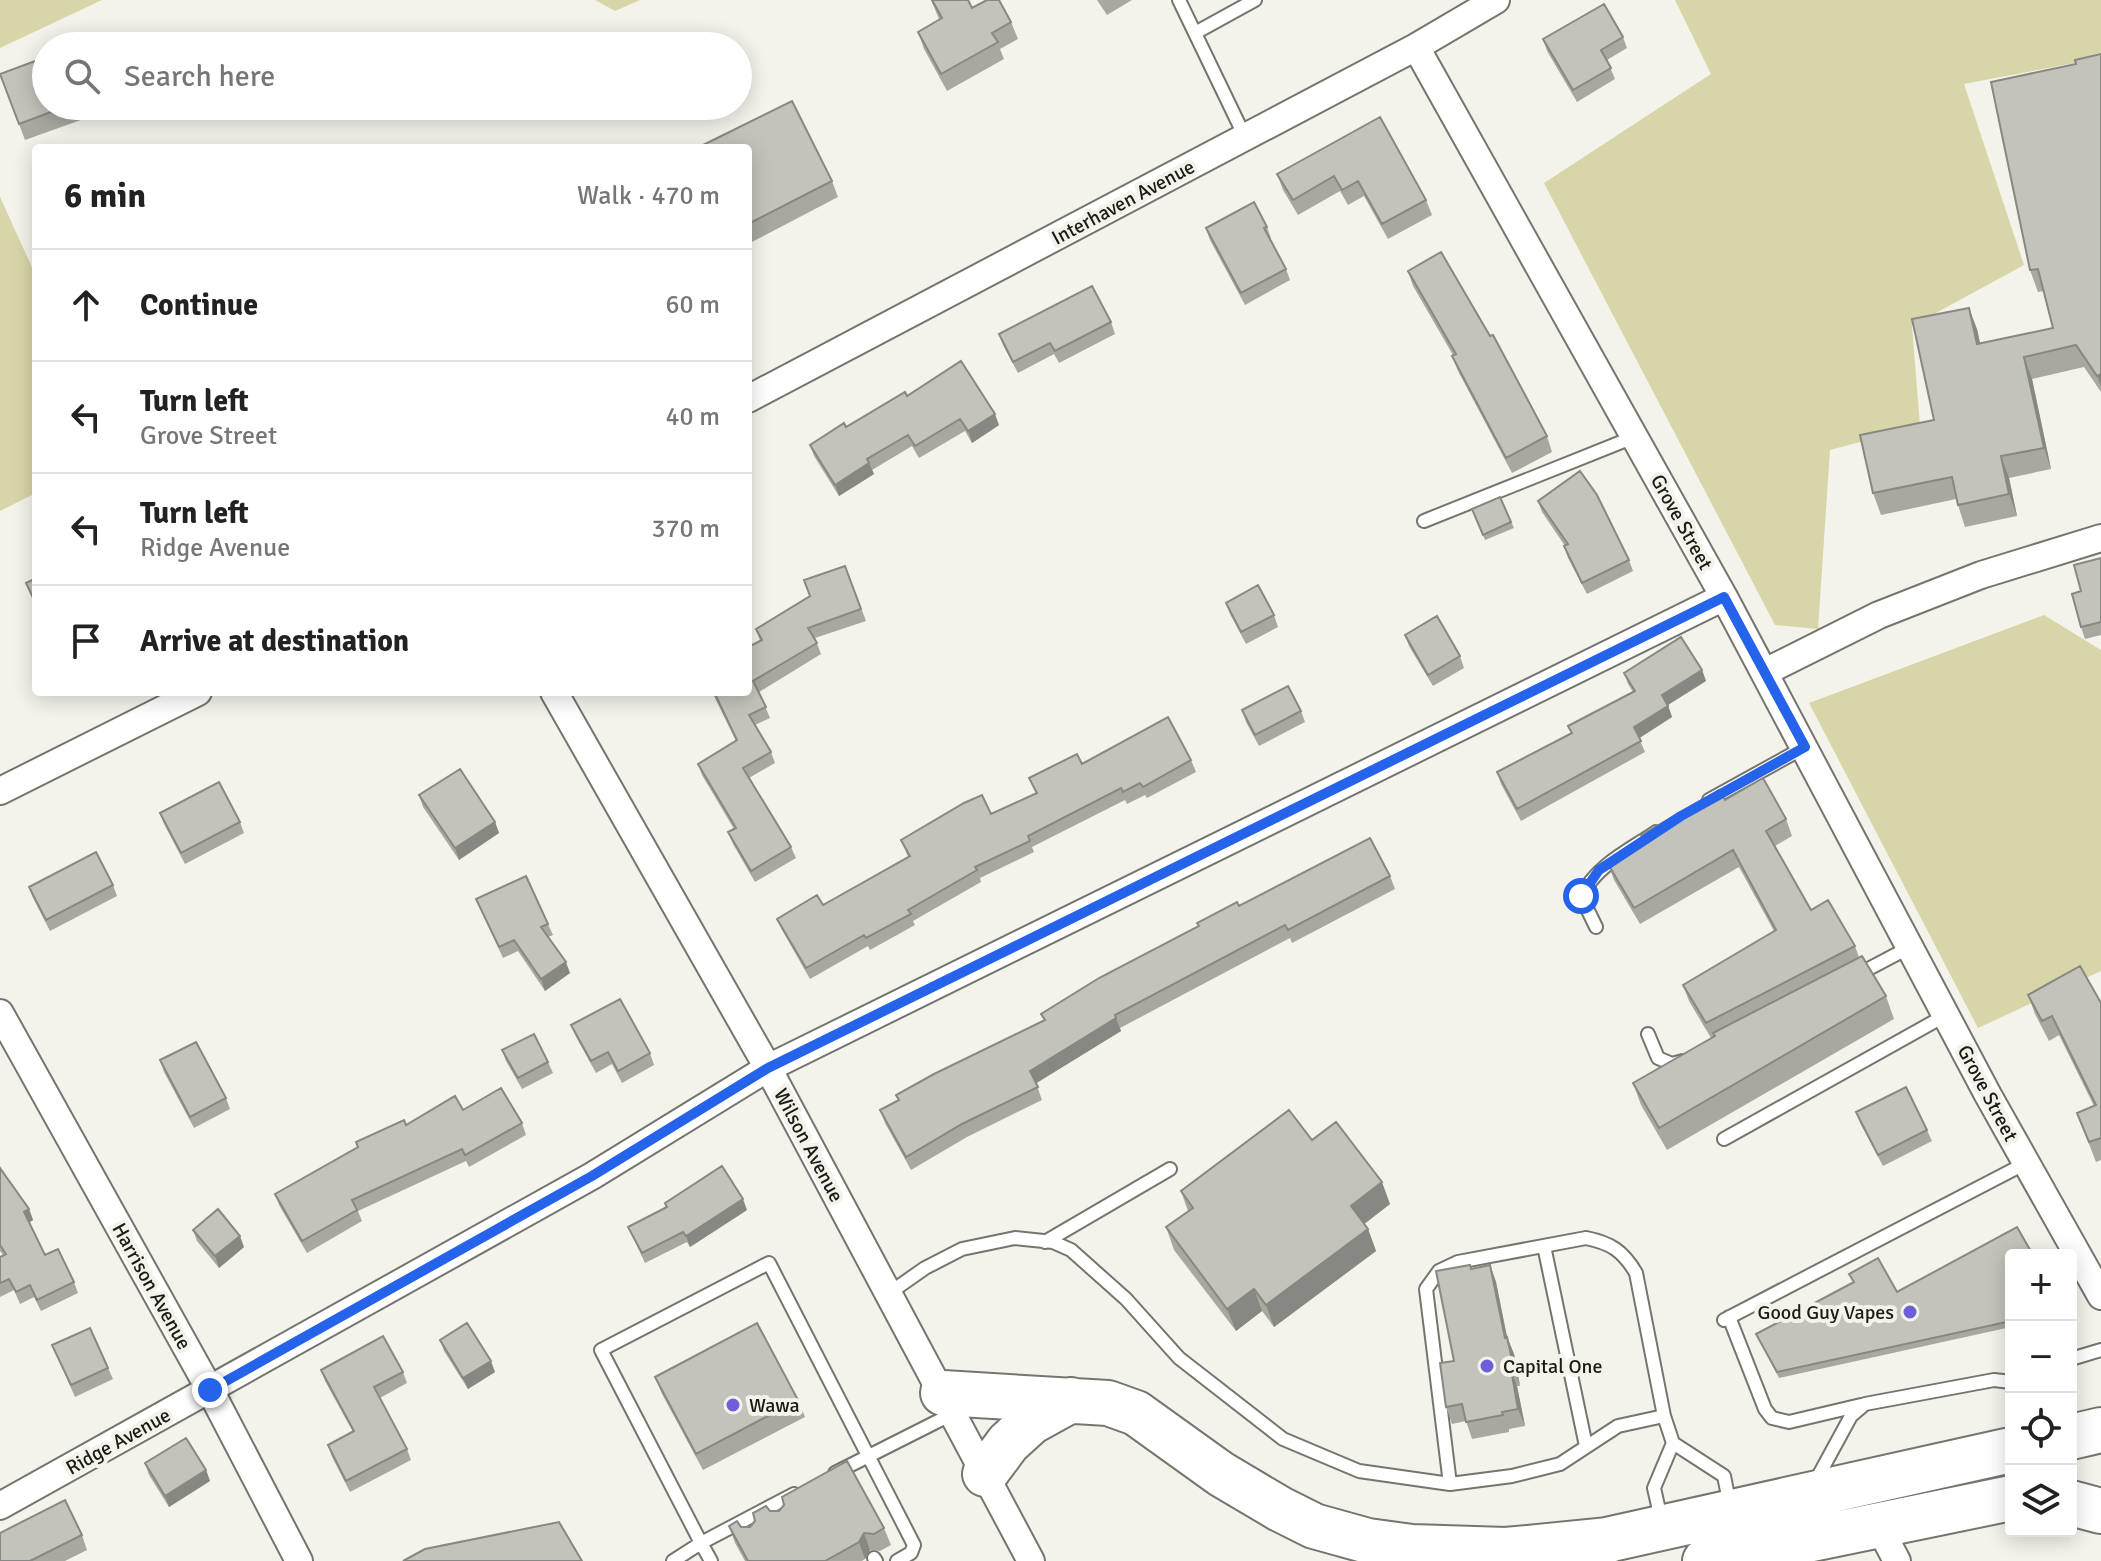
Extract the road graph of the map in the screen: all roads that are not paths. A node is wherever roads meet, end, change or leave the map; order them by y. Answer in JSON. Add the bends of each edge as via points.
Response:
{"nodes":[{"id":1,"x":1179,"y":0,"type":"edge"},
{"id":2,"x":1255,"y":0,"type":"edge"},
{"id":3,"x":1496,"y":0,"type":"edge"},
{"id":4,"x":1195,"y":33,"type":"junction"},
{"id":5,"x":1416,"y":47,"type":"junction"},
{"id":6,"x":1245,"y":137,"type":"junction"},
{"id":7,"x":752,"y":397,"type":"edge"},
{"id":8,"x":1634,"y":437,"type":"junction"},
{"id":9,"x":1424,"y":521,"type":"dead end"},
{"id":10,"x":2101,"y":538,"type":"edge"},
{"id":11,"x":1724,"y":597,"type":"junction"},
{"id":12,"x":1765,"y":672,"type":"junction"},
{"id":13,"x":190,"y":696,"type":"edge"},
{"id":14,"x":556,"y":696,"type":"edge"},
{"id":15,"x":1805,"y":747,"type":"junction"},
{"id":16,"x":0,"y":791,"type":"edge"},
{"id":17,"x":1695,"y":808,"type":"edge"},
{"id":18,"x":1669,"y":824,"type":"edge"},
{"id":19,"x":1596,"y":927,"type":"dead end"},
{"id":20,"x":1910,"y":947,"type":"junction"},
{"id":21,"x":1840,"y":984,"type":"edge"},
{"id":22,"x":0,"y":1013,"type":"edge"},
{"id":23,"x":1946,"y":1015,"type":"junction"},
{"id":24,"x":1648,"y":1034,"type":"dead end"},
{"id":25,"x":1698,"y":1057,"type":"edge"},
{"id":26,"x":768,"y":1068,"type":"junction"},
{"id":27,"x":1724,"y":1139,"type":"dead end"},
{"id":28,"x":2026,"y":1163,"type":"junction"},
{"id":29,"x":1170,"y":1169,"type":"dead end"},
{"id":30,"x":1045,"y":1242,"type":"junction"},
{"id":31,"x":1544,"y":1246,"type":"junction"},
{"id":32,"x":2099,"y":1289,"type":"edge"},
{"id":33,"x":888,"y":1294,"type":"junction"},
{"id":34,"x":2101,"y":1350,"type":"edge"},
{"id":35,"x":2077,"y":1357,"type":"edge"},
{"id":36,"x":2005,"y":1377,"type":"edge"},
{"id":37,"x":1994,"y":1380,"type":"junction"},
{"id":38,"x":2005,"y":1381,"type":"edge"},
{"id":39,"x":210,"y":1390,"type":"junction"},
{"id":40,"x":1071,"y":1400,"type":"junction"},
{"id":41,"x":949,"y":1403,"type":"junction"},
{"id":42,"x":1865,"y":1404,"type":"junction"},
{"id":43,"x":1664,"y":1416,"type":"junction"},
{"id":44,"x":1673,"y":1443,"type":"junction"},
{"id":45,"x":1586,"y":1446,"type":"junction"},
{"id":46,"x":2005,"y":1451,"type":"edge"},
{"id":47,"x":870,"y":1455,"type":"junction"},
{"id":48,"x":985,"y":1474,"type":"junction"},
{"id":49,"x":831,"y":1475,"type":"junction"},
{"id":50,"x":2101,"y":1481,"type":"edge"},
{"id":51,"x":817,"y":1482,"type":"edge"},
{"id":52,"x":1450,"y":1484,"type":"junction"},
{"id":53,"x":2077,"y":1486,"type":"edge"},
{"id":54,"x":838,"y":1489,"type":"edge"},
{"id":55,"x":804,"y":1490,"type":"edge"},
{"id":56,"x":1807,"y":1496,"type":"junction"},
{"id":57,"x":2005,"y":1500,"type":"edge"},
{"id":58,"x":774,"y":1505,"type":"junction"},
{"id":59,"x":2077,"y":1505,"type":"edge"},
{"id":60,"x":0,"y":1506,"type":"edge"},
{"id":61,"x":2101,"y":1511,"type":"edge"},
{"id":62,"x":1732,"y":1513,"type":"junction"},
{"id":63,"x":745,"y":1520,"type":"junction"},
{"id":64,"x":781,"y":1520,"type":"edge"},
{"id":65,"x":1663,"y":1529,"type":"junction"},
{"id":66,"x":752,"y":1536,"type":"edge"},
{"id":67,"x":1609,"y":1540,"type":"junction"},
{"id":68,"x":701,"y":1543,"type":"junction"},
{"id":69,"x":1888,"y":1543,"type":"edge"},
{"id":70,"x":299,"y":1561,"type":"edge"},
{"id":71,"x":673,"y":1561,"type":"edge"},
{"id":72,"x":711,"y":1561,"type":"edge"},
{"id":73,"x":897,"y":1561,"type":"edge"},
{"id":74,"x":1031,"y":1561,"type":"edge"},
{"id":75,"x":1508,"y":1561,"type":"edge"},
{"id":76,"x":1705,"y":1561,"type":"edge"}],
"edges":[{"from":1,"to":4,"type":"lane"},
{"from":2,"to":4,"type":"lane"},
{"from":3,"to":5,"type":"street","name":"Interhaven Avenue"},
{"from":4,"to":6,"type":"lane"},
{"from":5,"to":6,"type":"street","name":"Interhaven Avenue"},
{"from":5,"to":8,"type":"street","name":"Grove Street"},
{"from":6,"to":7,"type":"street","name":"Interhaven Avenue"},
{"from":8,"to":9,"type":"lane"},
{"from":8,"to":11,"type":"street","name":"Grove Street"},
{"from":10,"to":12,"type":"street","via":[[1981,575],[1879,615]]},
{"from":11,"to":12,"type":"street","name":"Grove Street"},
{"from":11,"to":26,"type":"street","name":"Ridge Avenue"},
{"from":12,"to":15,"type":"street","name":"Grove Street"},
{"from":13,"to":16,"type":"street"},
{"from":14,"to":26,"type":"street","name":"Wilson Avenue"},
{"from":15,"to":17,"type":"lane"},
{"from":15,"to":20,"type":"street","name":"Grove Street"},
{"from":18,"to":19,"type":"lane","via":[[1599,870],[1587,884],[1581,896]]},
{"from":20,"to":21,"type":"lane"},
{"from":20,"to":23,"type":"street","name":"Grove Street"},
{"from":22,"to":39,"type":"street","name":"Harrison Avenue"},
{"from":23,"to":27,"type":"lane"},
{"from":23,"to":28,"type":"street","name":"Grove Street"},
{"from":24,"to":25,"type":"lane","via":[[1658,1058],[1672,1064]]},
{"from":26,"to":33,"type":"street","name":"Wilson Avenue"},
{"from":26,"to":39,"type":"street","name":"Ridge Avenue","via":[[592,1176]]},
{"from":28,"to":32,"type":"street","name":"Grove Street"},
{"from":28,"to":42,"type":"lane","via":[[1726,1319],[1772,1418],[1789,1422]]},
{"from":29,"to":30,"type":"lane"},
{"from":30,"to":33,"type":"lane","via":[[1015,1238],[962,1249]]},
{"from":30,"to":52,"type":"lane","via":[[1071,1250],[1126,1299],[1179,1358],[1283,1439],[1359,1471]]},
{"from":31,"to":43,"type":"lane","via":[[1586,1238],[1606,1242],[1628,1258],[1636,1273]]},
{"from":31,"to":45,"type":"lane"},
{"from":31,"to":52,"type":"lane","via":[[1458,1262],[1439,1271],[1426,1289]]},
{"from":33,"to":41,"type":"street","name":"Wilson Avenue"},
{"from":34,"to":35,"type":"lane"},
{"from":36,"to":37,"type":"lane"},
{"from":37,"to":38,"type":"lane"},
{"from":37,"to":42,"type":"lane"},
{"from":39,"to":60,"type":"street","name":"Ridge Avenue"},
{"from":39,"to":70,"type":"street","name":"Harrison Avenue"},
{"from":40,"to":41,"type":"highway"},
{"from":40,"to":48,"type":"highway","via":[[1031,1422]]},
{"from":40,"to":67,"type":"highway","via":[[1108,1403],[1136,1413],[1280,1509],[1314,1526],[1368,1541],[1506,1550]]},
{"from":41,"to":47,"type":"lane"},
{"from":41,"to":48,"type":"street","name":"Wilson Avenue"},
{"from":42,"to":56,"type":"lane","via":[[1851,1416]]},
{"from":43,"to":44,"type":"lane"},
{"from":43,"to":45,"type":"lane","via":[[1618,1426]]},
{"from":44,"to":62,"type":"lane","via":[[1724,1476]]},
{"from":44,"to":65,"type":"lane","via":[[1654,1488]]},
{"from":45,"to":52,"type":"lane","via":[[1560,1464]]},
{"from":46,"to":56,"type":"highway"},
{"from":47,"to":49,"type":"lane"},
{"from":47,"to":68,"type":"lane","via":[[769,1263],[601,1350]]},
{"from":47,"to":73,"type":"lane","via":[[914,1545]]},
{"from":48,"to":74,"type":"street","name":"Wilson Avenue"},
{"from":49,"to":51,"type":"lane"},
{"from":49,"to":54,"type":"lane"},
{"from":50,"to":53,"type":"highway"},
{"from":55,"to":58,"type":"lane"},
{"from":56,"to":62,"type":"highway"},
{"from":57,"to":69,"type":"highway"},
{"from":58,"to":63,"type":"lane"},
{"from":58,"to":64,"type":"lane"},
{"from":59,"to":61,"type":"highway"},
{"from":62,"to":65,"type":"highway"},
{"from":63,"to":66,"type":"lane"},
{"from":63,"to":68,"type":"lane"},
{"from":65,"to":67,"type":"highway"},
{"from":67,"to":75,"type":"highway"},
{"from":68,"to":71,"type":"lane"},
{"from":68,"to":72,"type":"lane"},
{"from":69,"to":76,"type":"highway"}]}
